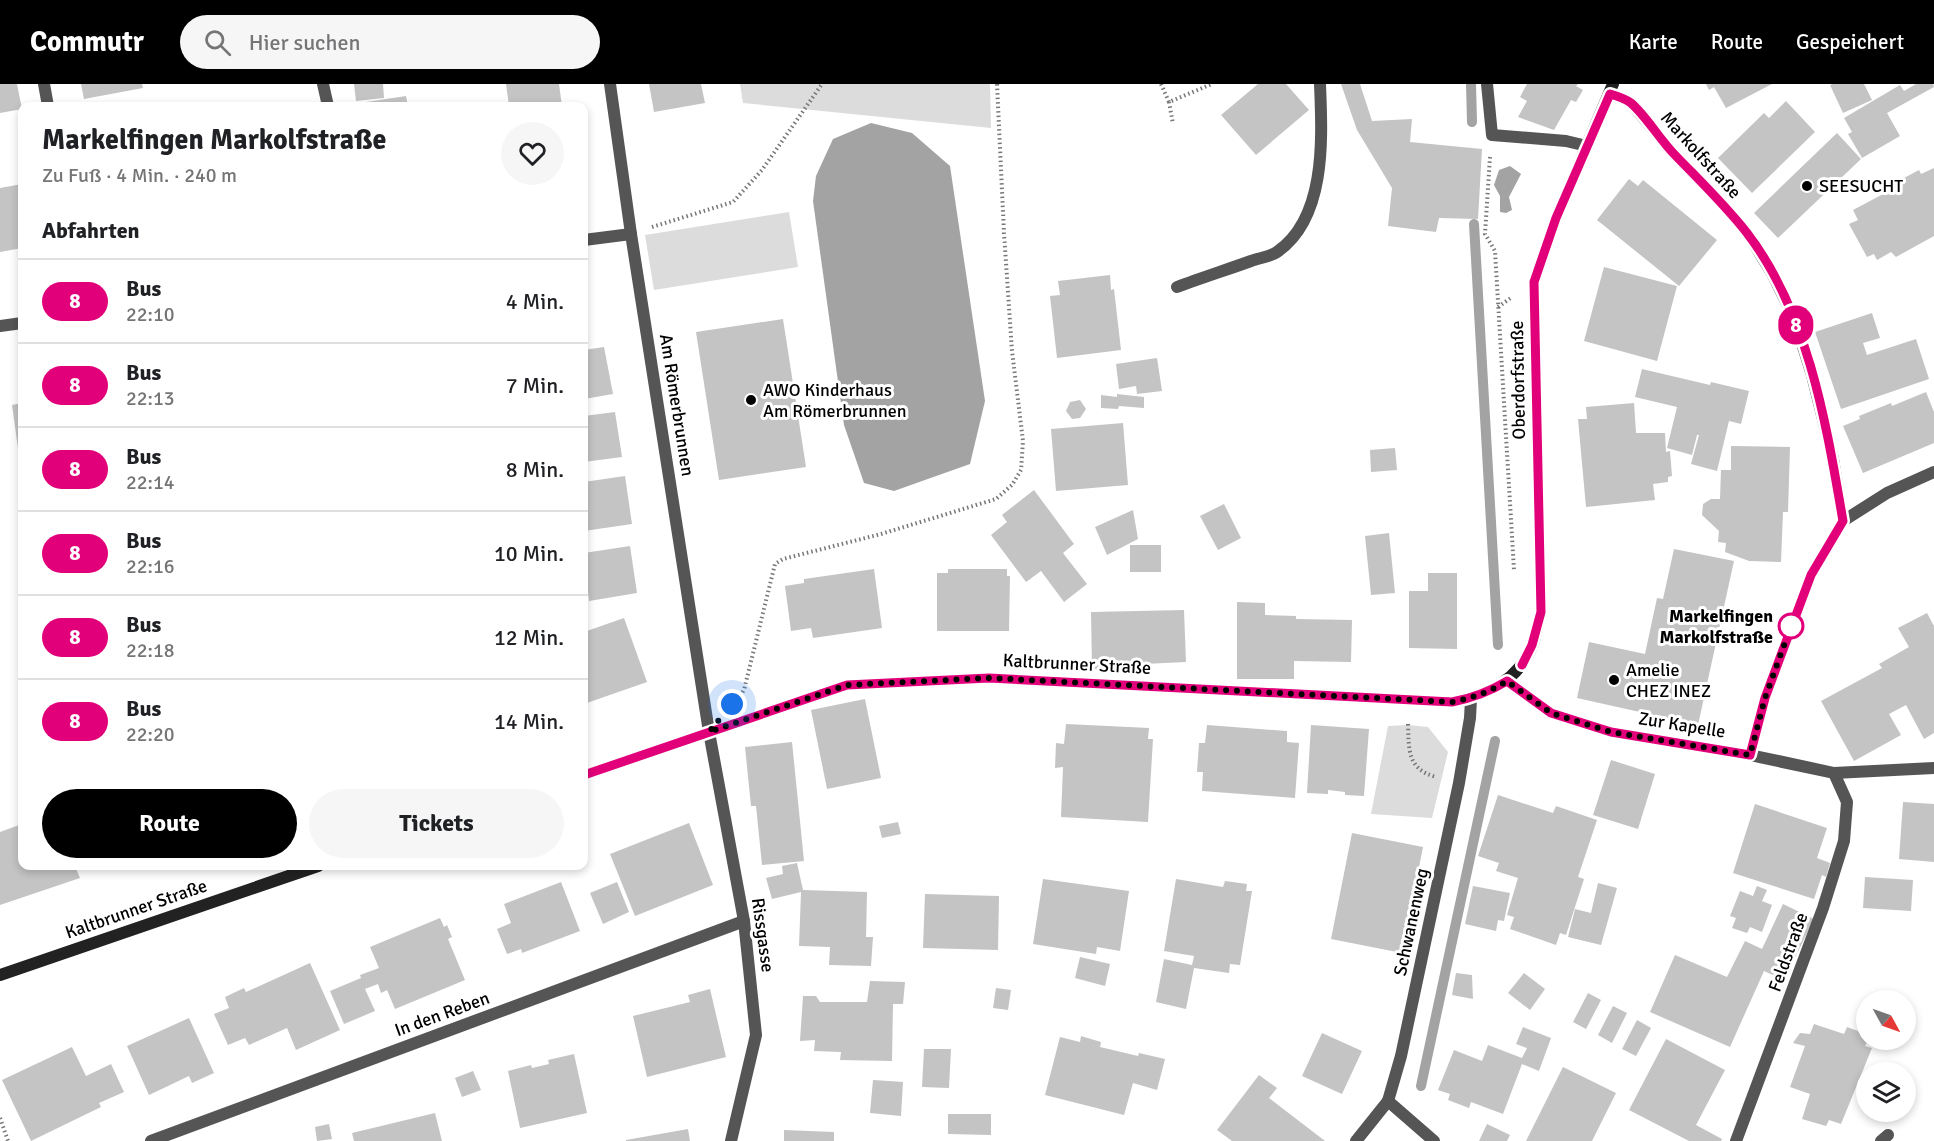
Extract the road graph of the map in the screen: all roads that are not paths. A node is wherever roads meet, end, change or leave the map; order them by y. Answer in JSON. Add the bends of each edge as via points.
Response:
{"nodes":[{"id":1,"x":44,"y":84,"type":"edge"},
{"id":2,"x":323,"y":84,"type":"edge"},
{"id":3,"x":610,"y":84,"type":"edge"},
{"id":4,"x":1320,"y":84,"type":"edge"},
{"id":5,"x":1486,"y":84,"type":"edge"},
{"id":6,"x":1612,"y":89,"type":"edge"},
{"id":7,"x":47,"y":102,"type":"edge"},
{"id":8,"x":327,"y":102,"type":"edge"},
{"id":9,"x":1587,"y":146,"type":"junction"},
{"id":10,"x":631,"y":234,"type":"junction"},
{"id":11,"x":588,"y":239,"type":"edge"},
{"id":12,"x":1177,"y":287,"type":"dead end"},
{"id":13,"x":18,"y":324,"type":"edge"},
{"id":14,"x":0,"y":326,"type":"edge"},
{"id":15,"x":1934,"y":472,"type":"edge"},
{"id":16,"x":1843,"y":521,"type":"junction"},
{"id":17,"x":1507,"y":681,"type":"junction"},
{"id":18,"x":1471,"y":699,"type":"junction"},
{"id":19,"x":709,"y":732,"type":"junction"},
{"id":20,"x":1750,"y":755,"type":"junction"},
{"id":21,"x":1934,"y":768,"type":"edge"},
{"id":22,"x":1833,"y":773,"type":"junction"},
{"id":23,"x":588,"y":774,"type":"edge"},
{"id":24,"x":306,"y":870,"type":"edge"},
{"id":25,"x":744,"y":921,"type":"junction"},
{"id":26,"x":0,"y":975,"type":"edge"},
{"id":27,"x":1388,"y":1101,"type":"junction"},
{"id":28,"x":151,"y":1141,"type":"edge"},
{"id":29,"x":731,"y":1141,"type":"edge"},
{"id":30,"x":1356,"y":1141,"type":"edge"},
{"id":31,"x":1434,"y":1141,"type":"edge"},
{"id":32,"x":1736,"y":1141,"type":"edge"}],
"edges":[{"from":1,"to":7,"type":"street"},
{"from":2,"to":8,"type":"street"},
{"from":3,"to":10,"type":"street","name":"Am Römerbrunnen"},
{"from":4,"to":12,"type":"street","via":[[1319,167],[1311,208],[1300,229],[1277,252]]},
{"from":5,"to":9,"type":"street","via":[[1492,135]]},
{"from":6,"to":9,"type":"street","name":"Oberdorfstraße"},
{"from":6,"to":16,"type":"street","name":"Markolfstraße","via":[[1630,102],[1718,199],[1748,234],[1773,275],[1794,318],[1812,375],[1833,459]]},
{"from":9,"to":17,"type":"street","name":"Oberdorfstraße","via":[[1534,282],[1541,612],[1532,645],[1522,665]]},
{"from":10,"to":11,"type":"street"},
{"from":10,"to":19,"type":"street","name":"Am Römerbrunnen"},
{"from":13,"to":14,"type":"street"},
{"from":15,"to":16,"type":"street","via":[[1887,493]]},
{"from":16,"to":20,"type":"street","via":[[1811,575],[1765,698]]},
{"from":17,"to":18,"type":"street","name":"Kaltbrunner Straße"},
{"from":17,"to":20,"type":"street","name":"Zur Kapelle","via":[[1551,713],[1611,732]]},
{"from":18,"to":19,"type":"street","name":"Kaltbrunner Straße","via":[[1452,702],[989,678],[847,685]]},
{"from":18,"to":27,"type":"street","name":"Schwanenweg","via":[[1459,783]]},
{"from":19,"to":23,"type":"street","name":"Kaltbrunner Straße"},
{"from":19,"to":25,"type":"street","name":"Rissgasse"},
{"from":20,"to":22,"type":"street","name":"Zur Kapelle"},
{"from":21,"to":22,"type":"street","name":"Zur Kapelle"},
{"from":22,"to":32,"type":"street","name":"Feldstraße","via":[[1846,802],[1844,841]]},
{"from":24,"to":26,"type":"street","name":"Kaltbrunner Straße"},
{"from":25,"to":28,"type":"street","name":"In den Reben"},
{"from":25,"to":29,"type":"street","name":"Rissgasse","via":[[756,1035]]},
{"from":27,"to":30,"type":"street","name":"Schwanenweg"},
{"from":27,"to":31,"type":"street"}]}
